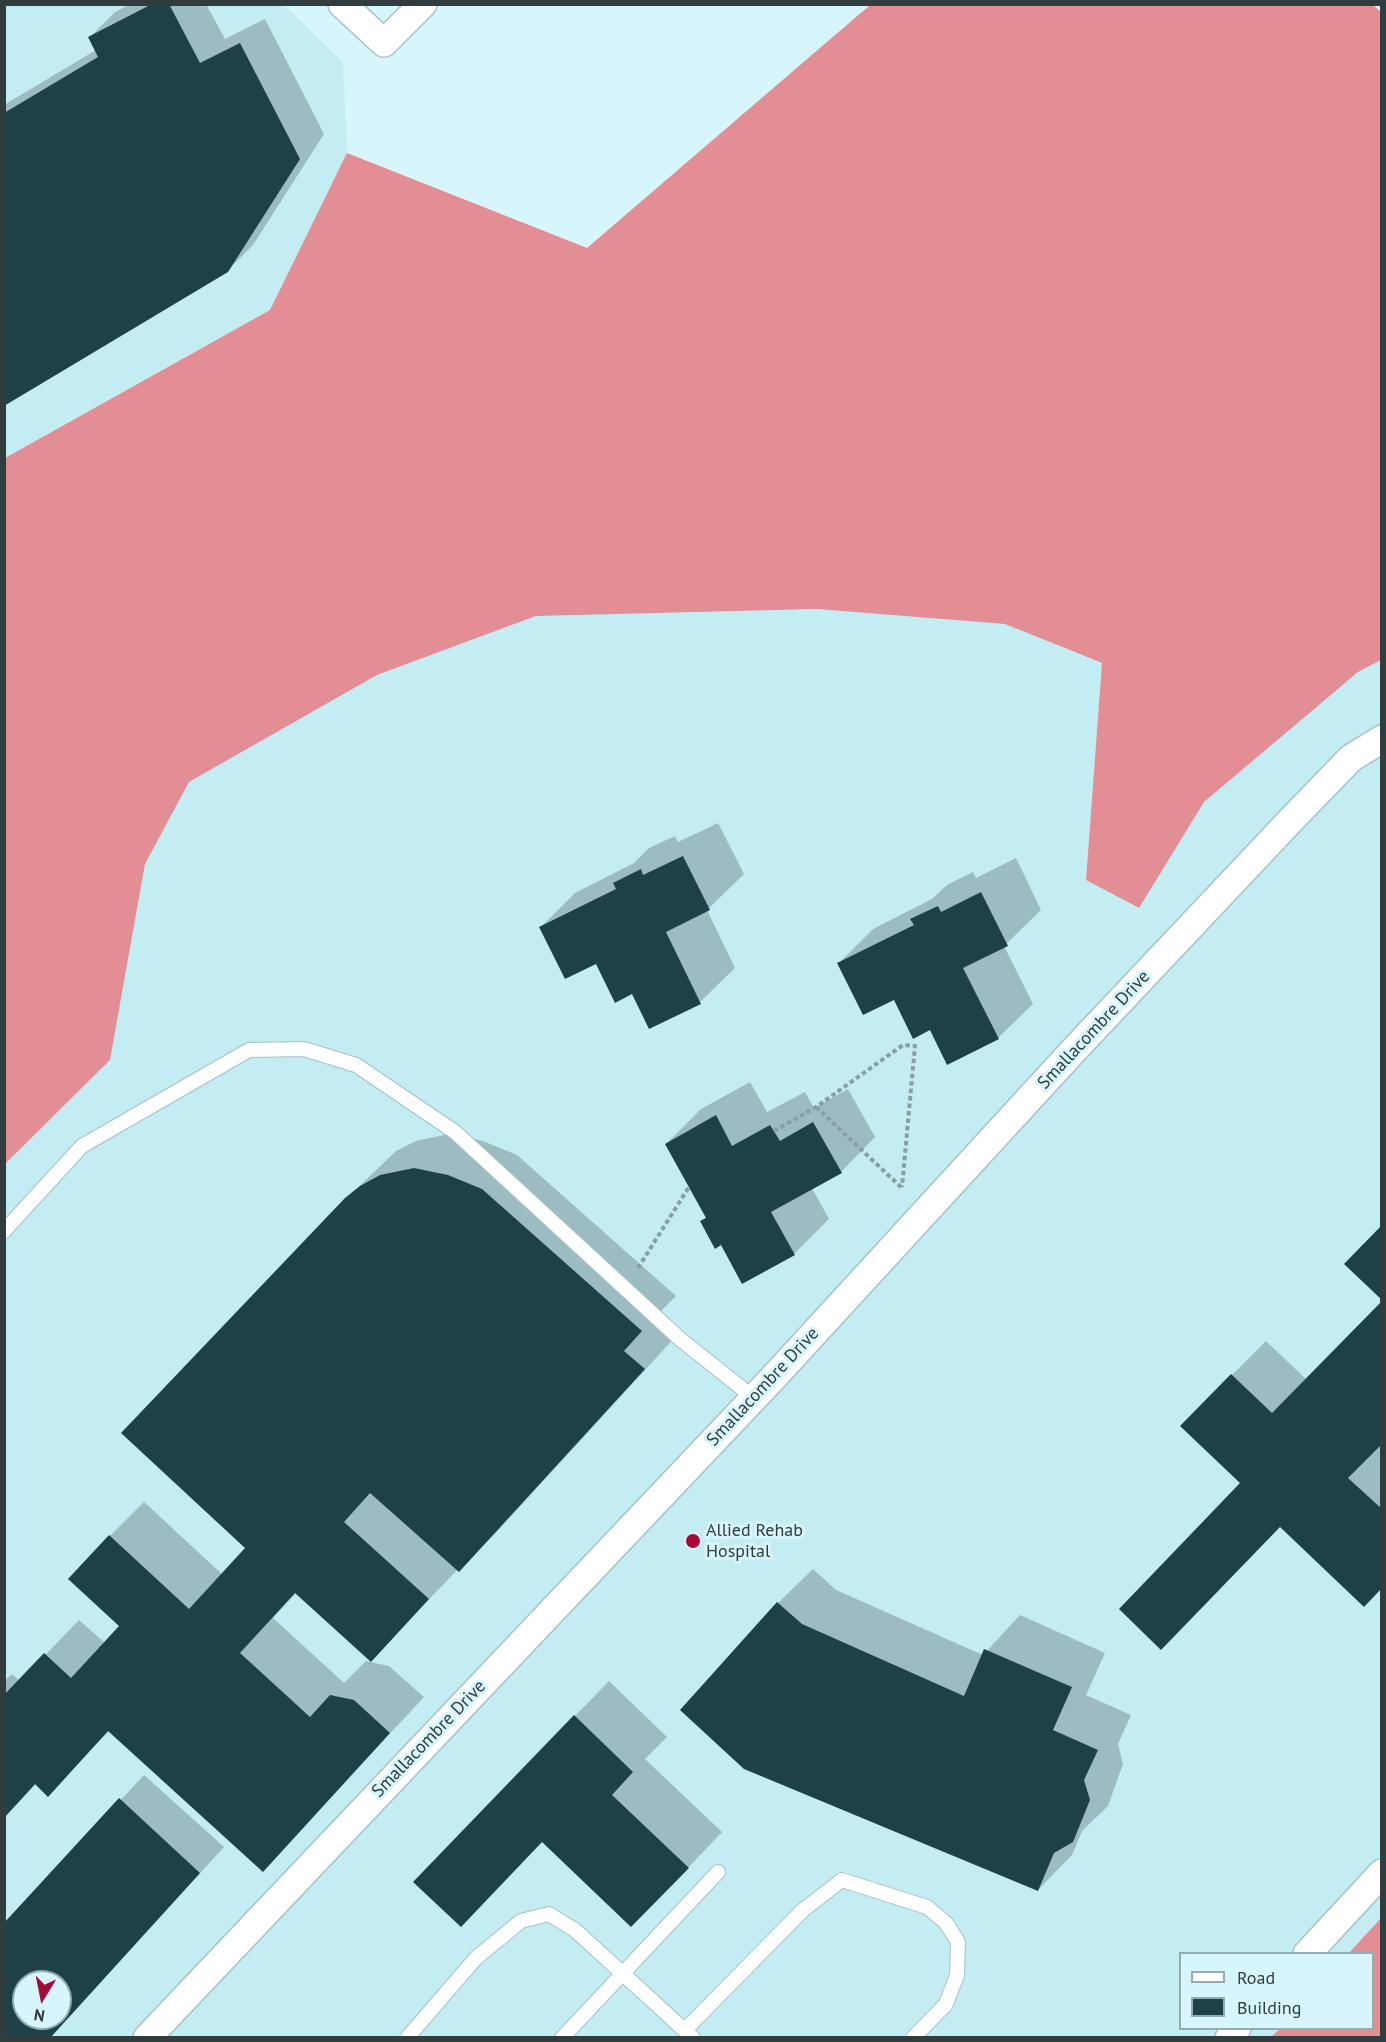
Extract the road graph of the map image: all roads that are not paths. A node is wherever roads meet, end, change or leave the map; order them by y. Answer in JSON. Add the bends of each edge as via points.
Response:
{"nodes":[{"id":1,"x":342,"y":4,"type":"edge"},
{"id":2,"x":423,"y":4,"type":"edge"},
{"id":3,"x":1382,"y":739,"type":"edge"},
{"id":4,"x":4,"y":1231,"type":"edge"},
{"id":5,"x":745,"y":1407,"type":"junction"},
{"id":6,"x":718,"y":1872,"type":"dead end"},
{"id":7,"x":1382,"y":1873,"type":"edge"},
{"id":8,"x":1308,"y":1952,"type":"edge"},
{"id":9,"x":621,"y":1972,"type":"junction"},
{"id":10,"x":689,"y":2034,"type":"edge"},
{"id":11,"x":147,"y":2037,"type":"edge"},
{"id":12,"x":407,"y":2037,"type":"edge"},
{"id":13,"x":562,"y":2037,"type":"edge"},
{"id":14,"x":913,"y":2037,"type":"edge"}],
"edges":[{"from":1,"to":2,"type":"street","via":[[384,43]]},
{"from":3,"to":5,"type":"street","name":"Smallacombre Drive","via":[[1351,758],[1298,812]]},
{"from":4,"to":5,"type":"lane","via":[[82,1146],[249,1050],[304,1049],[356,1065],[454,1132],[680,1339]]},
{"from":5,"to":11,"type":"street","name":"Smallacombre Drive"},
{"from":6,"to":9,"type":"lane"},
{"from":7,"to":8,"type":"street"},
{"from":9,"to":10,"type":"lane"},
{"from":9,"to":12,"type":"lane","via":[[575,1930],[549,1914],[521,1921],[476,1958]]},
{"from":9,"to":13,"type":"lane"},
{"from":10,"to":14,"type":"lane","via":[[803,1910],[842,1880],[927,1907],[946,1923],[958,1942],[957,1975],[946,2004]]}]}
